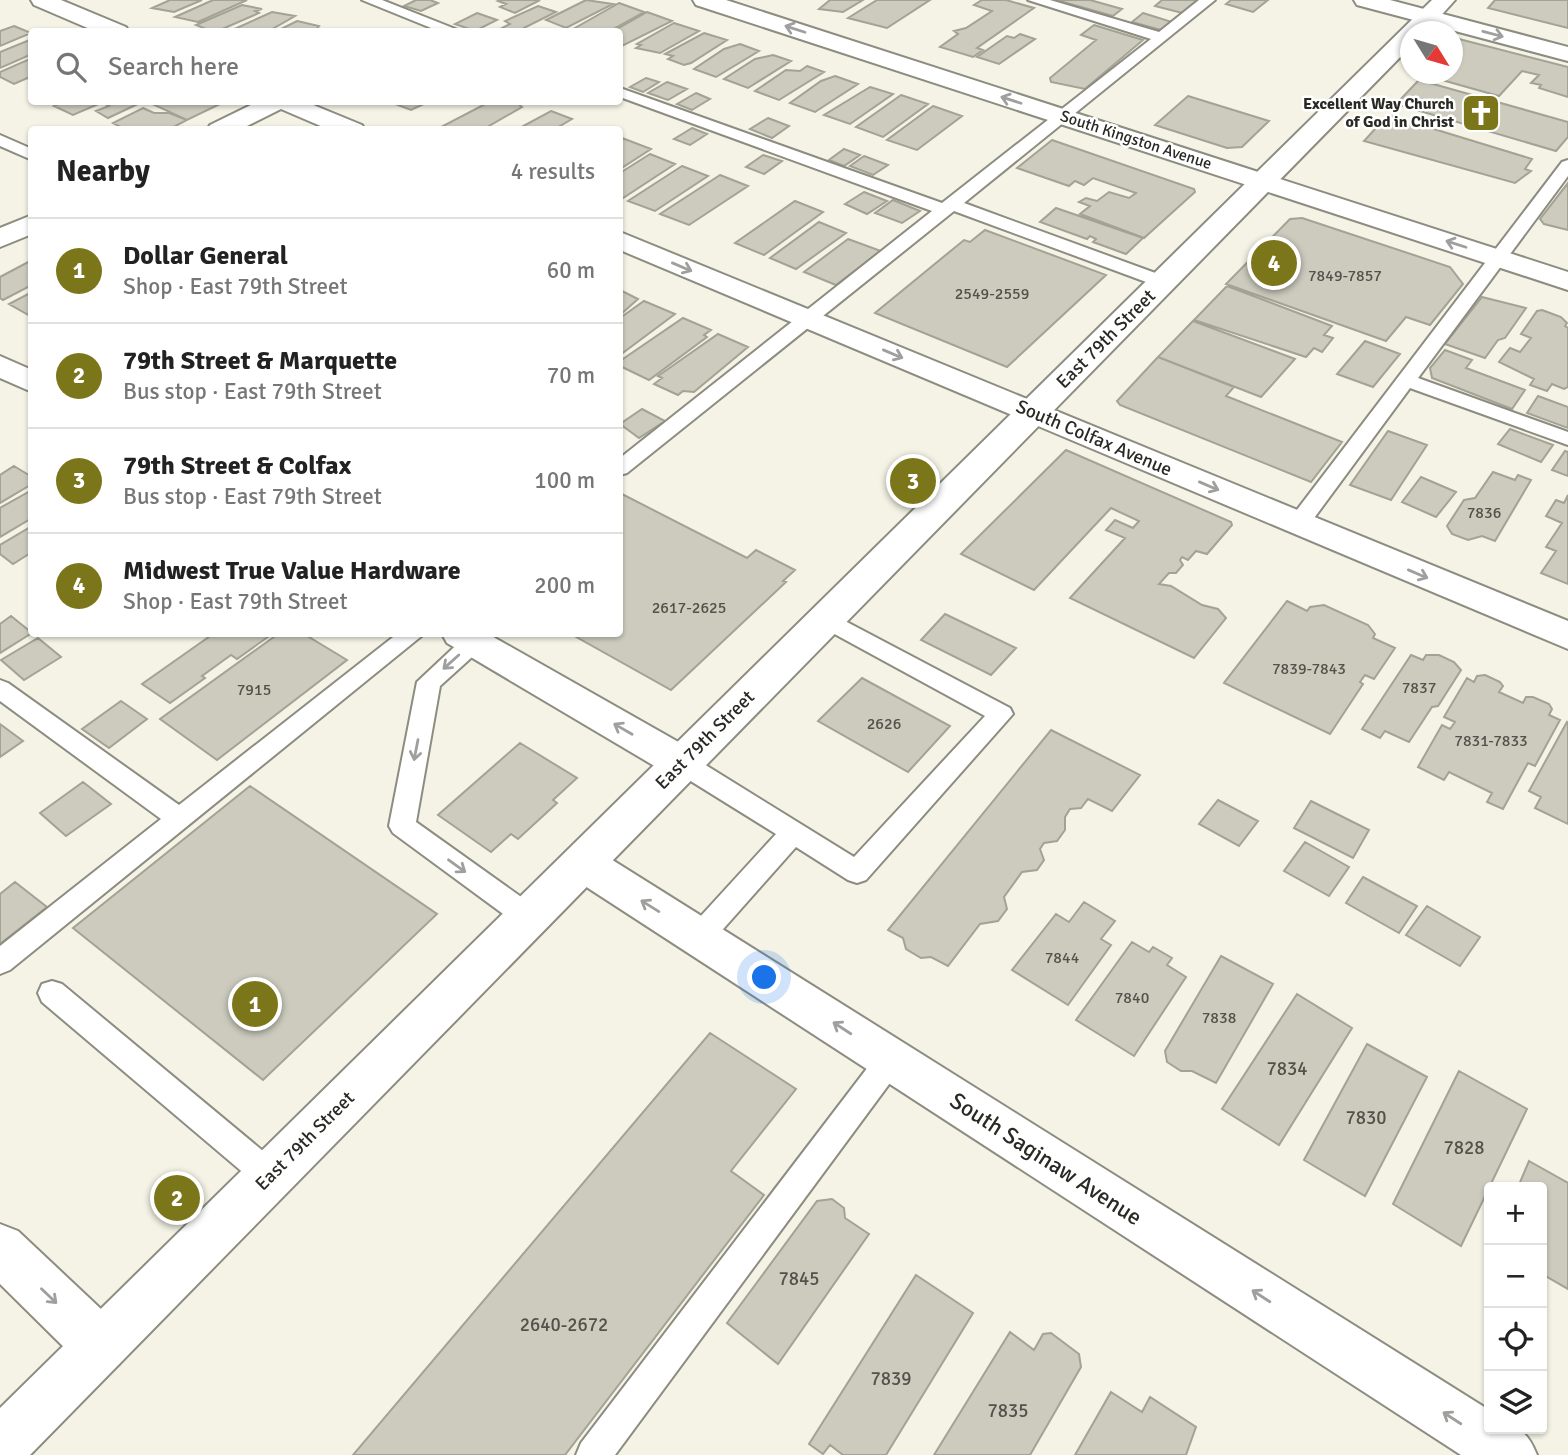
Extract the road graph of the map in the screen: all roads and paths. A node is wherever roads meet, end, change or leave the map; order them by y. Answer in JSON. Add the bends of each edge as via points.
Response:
{"nodes":[{"id":1,"x":42,"y":0,"type":"edge"},
{"id":2,"x":369,"y":0,"type":"edge"},
{"id":3,"x":704,"y":0,"type":"edge"},
{"id":4,"x":1035,"y":0,"type":"edge"},
{"id":5,"x":1208,"y":0,"type":"edge"},
{"id":6,"x":1365,"y":0,"type":"edge"},
{"id":7,"x":1444,"y":0,"type":"edge"},
{"id":8,"x":1405,"y":21,"type":"edge"},
{"id":9,"x":1423,"y":21,"type":"edge"},
{"id":10,"x":108,"y":28,"type":"edge"},
{"id":11,"x":445,"y":28,"type":"edge"},
{"id":12,"x":1463,"y":35,"type":"edge"},
{"id":13,"x":1161,"y":37,"type":"junction"},
{"id":14,"x":1400,"y":44,"type":"edge"},
{"id":15,"x":1568,"y":54,"type":"edge"},
{"id":16,"x":623,"y":93,"type":"edge"},
{"id":17,"x":269,"y":105,"type":"edge"},
{"id":18,"x":293,"y":105,"type":"edge"},
{"id":19,"x":1062,"y":116,"type":"junction"},
{"id":20,"x":227,"y":126,"type":"edge"},
{"id":21,"x":343,"y":126,"type":"edge"},
{"id":22,"x":0,"y":140,"type":"edge"},
{"id":23,"x":28,"y":153,"type":"edge"},
{"id":24,"x":1568,"y":165,"type":"edge"},
{"id":25,"x":1263,"y":182,"type":"junction"},
{"id":26,"x":948,"y":207,"type":"junction"},
{"id":27,"x":28,"y":225,"type":"edge"},
{"id":28,"x":0,"y":239,"type":"edge"},
{"id":29,"x":623,"y":241,"type":"edge"},
{"id":30,"x":1499,"y":258,"type":"junction"},
{"id":31,"x":1568,"y":281,"type":"edge"},
{"id":32,"x":1163,"y":282,"type":"junction"},
{"id":33,"x":807,"y":319,"type":"junction"},
{"id":34,"x":0,"y":365,"type":"edge"},
{"id":35,"x":1406,"y":380,"type":"junction"},
{"id":36,"x":28,"y":381,"type":"edge"},
{"id":37,"x":1033,"y":412,"type":"junction"},
{"id":38,"x":1568,"y":439,"type":"edge"},
{"id":39,"x":623,"y":444,"type":"edge"},
{"id":40,"x":640,"y":452,"type":"junction"},
{"id":41,"x":623,"y":466,"type":"edge"},
{"id":42,"x":1298,"y":524,"type":"junction"},
{"id":43,"x":826,"y":619,"type":"junction"},
{"id":44,"x":1568,"y":636,"type":"edge"},
{"id":45,"x":408,"y":637,"type":"edge"},
{"id":46,"x":467,"y":638,"type":"edge"},
{"id":47,"x":0,"y":689,"type":"edge"},
{"id":48,"x":682,"y":763,"type":"junction"},
{"id":49,"x":180,"y":819,"type":"junction"},
{"id":50,"x":793,"y":833,"type":"junction"},
{"id":51,"x":583,"y":863,"type":"junction"},
{"id":52,"x":528,"y":917,"type":"junction"},
{"id":53,"x":699,"y":937,"type":"junction"},
{"id":54,"x":0,"y":962,"type":"edge"},
{"id":55,"x":52,"y":993,"type":"dead end"},
{"id":56,"x":891,"y":1059,"type":"junction"},
{"id":57,"x":270,"y":1176,"type":"junction"},
{"id":58,"x":0,"y":1249,"type":"edge"},
{"id":59,"x":100,"y":1345,"type":"junction"},
{"id":60,"x":0,"y":1446,"type":"edge"},
{"id":61,"x":593,"y":1455,"type":"edge"},
{"id":62,"x":1510,"y":1455,"type":"edge"}],
"edges":[{"from":1,"to":10,"type":"street"},
{"from":2,"to":11,"type":"lane"},
{"from":19,"to":3,"type":"street","name":"South Kingston Avenue","one_way":true},
{"from":4,"to":13,"type":"lane"},
{"from":5,"to":13,"type":"lane"},
{"from":6,"to":8,"type":"street"},
{"from":7,"to":9,"type":"street","name":"East 79th Street"},
{"from":12,"to":15,"type":"street","one_way":true},
{"from":13,"to":19,"type":"lane"},
{"from":14,"to":25,"type":"street","name":"East 79th Street"},
{"from":16,"to":26,"type":"lane"},
{"from":17,"to":20,"type":"street"},
{"from":18,"to":21,"type":"street"},
{"from":19,"to":25,"type":"street","name":"South Kingston Avenue"},
{"from":19,"to":26,"type":"lane"},
{"from":22,"to":23,"type":"lane"},
{"from":24,"to":30,"type":"lane"},
{"from":30,"to":25,"type":"street","name":"South Kingston Avenue","one_way":true},
{"from":25,"to":32,"type":"street","name":"East 79th Street"},
{"from":26,"to":32,"type":"lane"},
{"from":26,"to":33,"type":"lane"},
{"from":27,"to":28,"type":"street"},
{"from":29,"to":33,"type":"street","name":"South Colfax Avenue","one_way":true},
{"from":30,"to":31,"type":"street","name":"South Kingston Avenue"},
{"from":30,"to":35,"type":"lane"},
{"from":32,"to":37,"type":"street","name":"East 79th Street"},
{"from":33,"to":37,"type":"street","name":"South Colfax Avenue","one_way":true},
{"from":33,"to":40,"type":"lane"},
{"from":34,"to":36,"type":"street"},
{"from":35,"to":38,"type":"lane"},
{"from":35,"to":42,"type":"lane"},
{"from":37,"to":42,"type":"street","name":"South Colfax Avenue","one_way":true},
{"from":37,"to":43,"type":"street","name":"East 79th Street"},
{"from":39,"to":40,"type":"lane"},
{"from":40,"to":41,"type":"lane"},
{"from":42,"to":44,"type":"street","name":"South Colfax Avenue","one_way":true},
{"from":43,"to":48,"type":"street","name":"East 79th Street"},
{"from":43,"to":50,"type":"lane","via":[[1000,714],[857,872]]},
{"from":45,"to":49,"type":"lane"},
{"from":48,"to":46,"type":"street","one_way":true},
{"from":46,"to":52,"type":"lane","one_way":true,"via":[[429,682],[402,826]]},
{"from":47,"to":49,"type":"lane"},
{"from":48,"to":50,"type":"lane"},
{"from":48,"to":51,"type":"street","name":"East 79th Street"},
{"from":49,"to":54,"type":"lane"},
{"from":50,"to":53,"type":"lane"},
{"from":51,"to":52,"type":"street","name":"East 79th Street"},
{"from":53,"to":51,"type":"street","name":"South Saginaw Avenue","one_way":true},
{"from":52,"to":57,"type":"street","name":"East 79th Street"},
{"from":56,"to":53,"type":"street","name":"South Saginaw Avenue","one_way":true},
{"from":55,"to":57,"type":"lane"},
{"from":56,"to":61,"type":"lane"},
{"from":62,"to":56,"type":"street","name":"South Saginaw Avenue","one_way":true},
{"from":57,"to":59,"type":"street","name":"East 79th Street"},
{"from":58,"to":59,"type":"street","one_way":true},
{"from":59,"to":60,"type":"street","name":"East 79th Street"}]}
